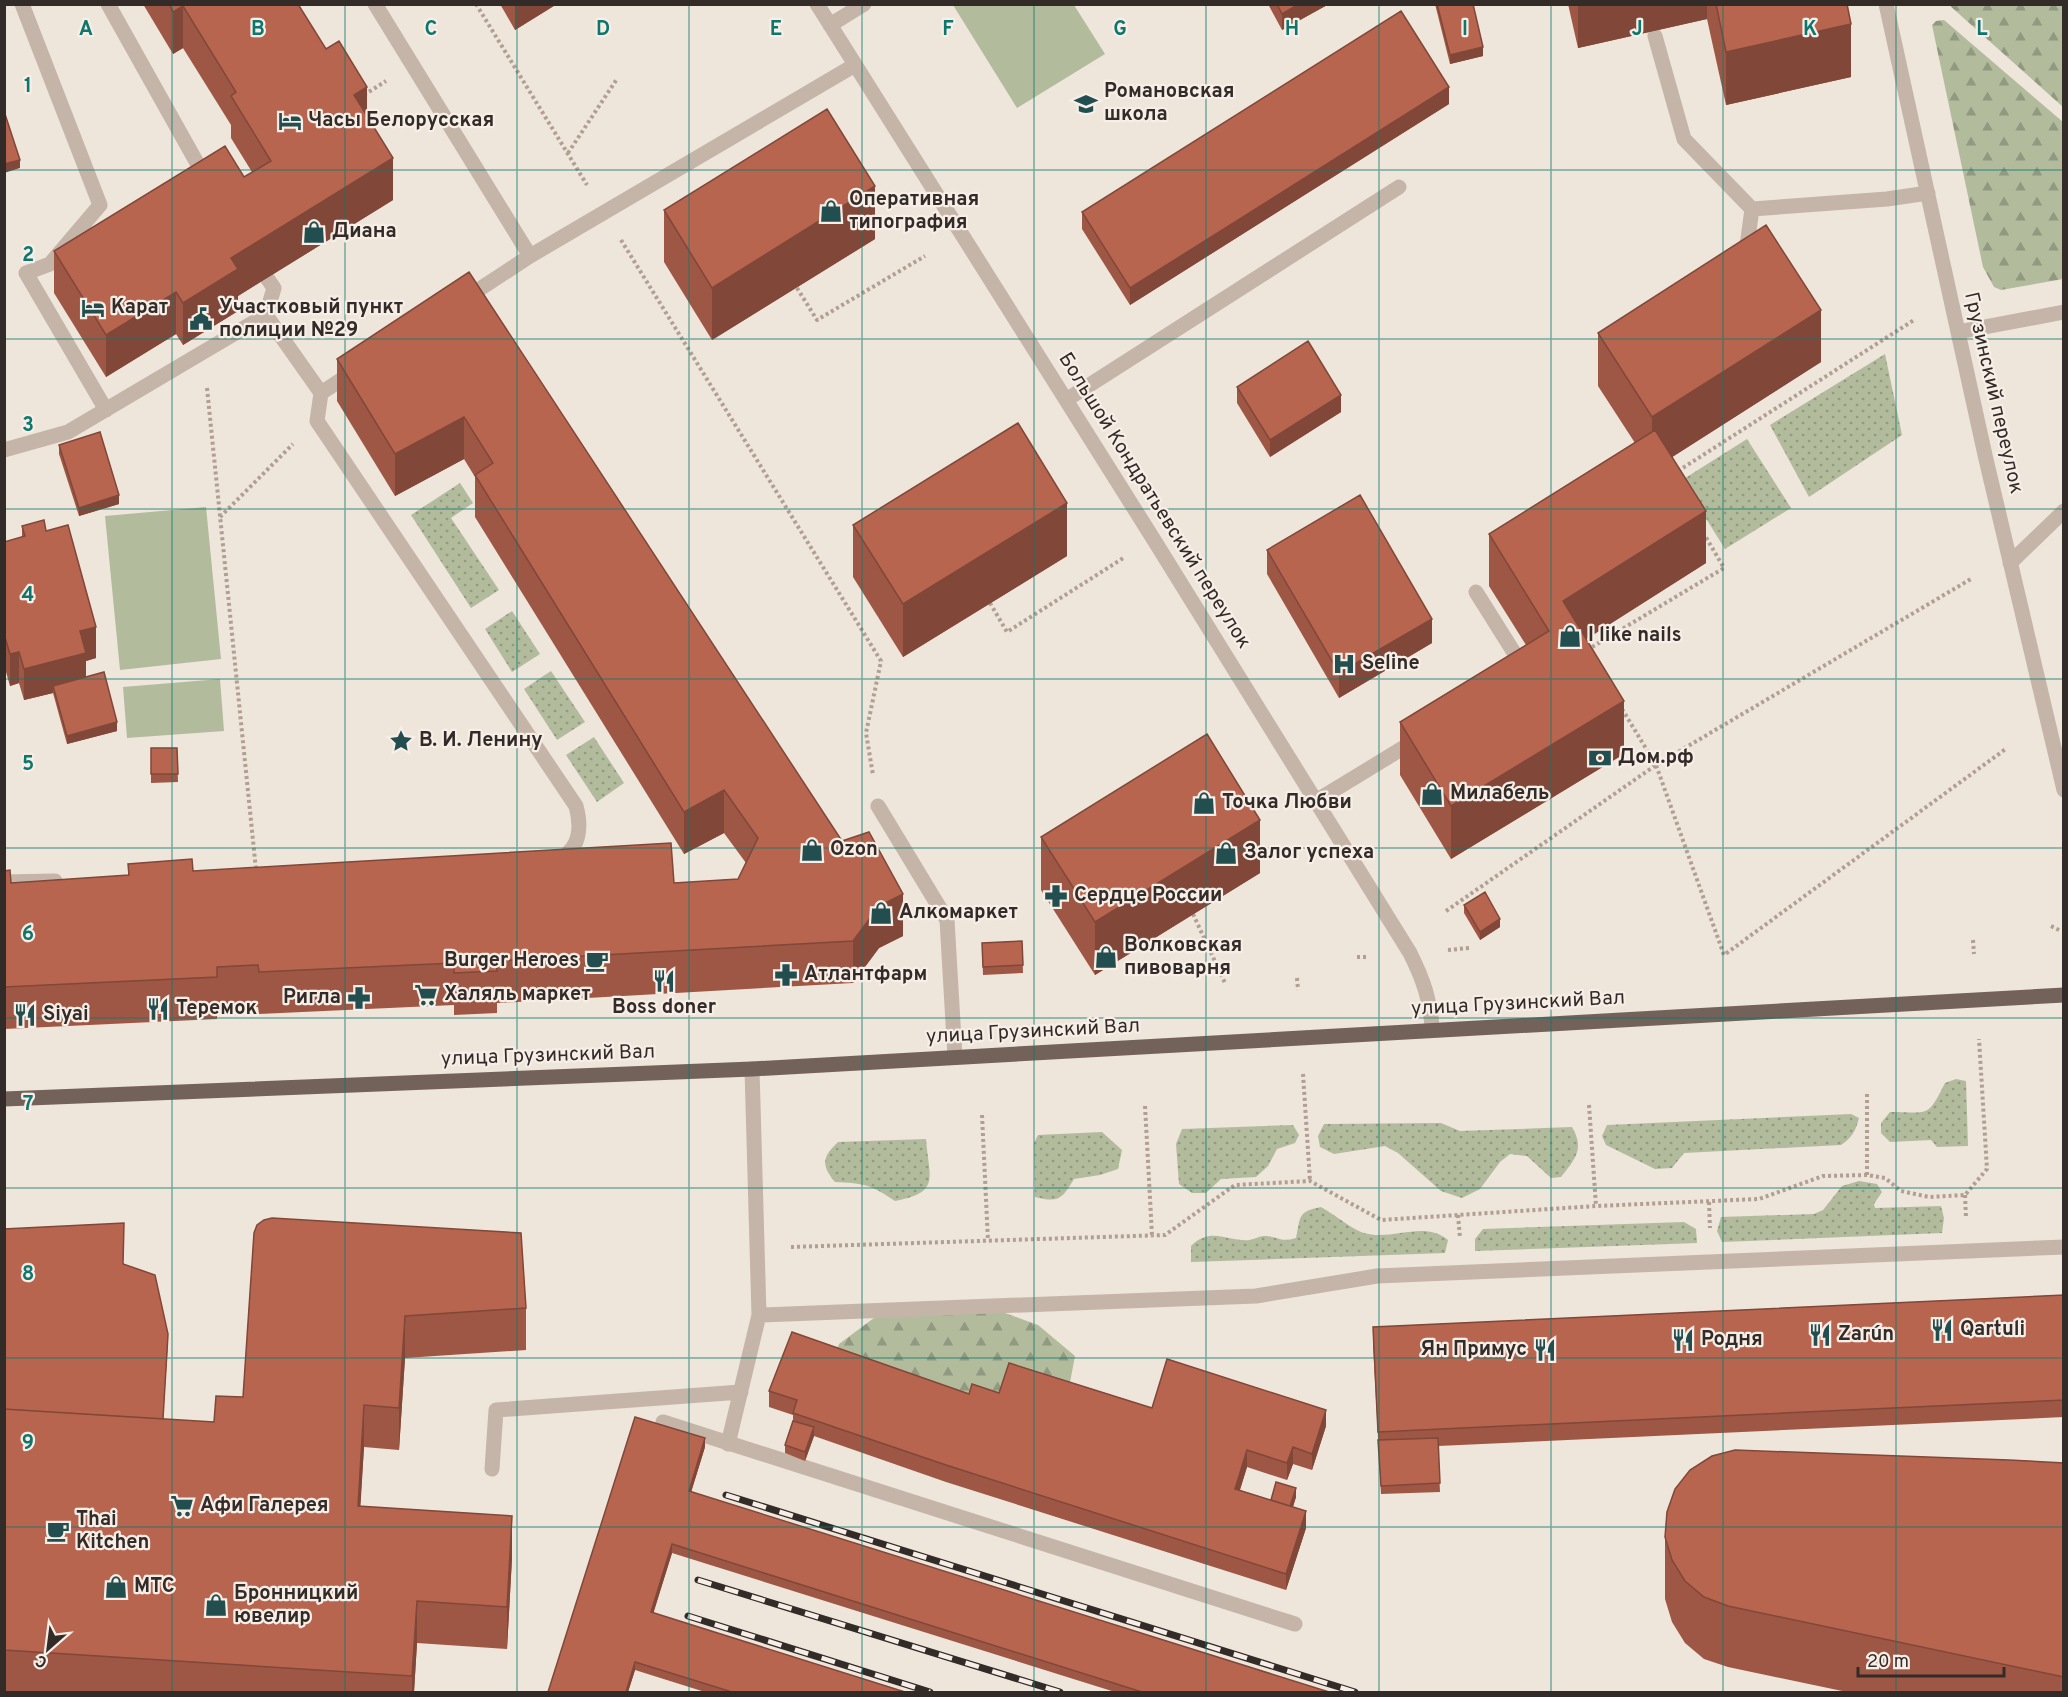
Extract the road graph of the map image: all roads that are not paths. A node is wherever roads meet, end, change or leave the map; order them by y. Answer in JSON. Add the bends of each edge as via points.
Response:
{"nodes":[{"id":1,"x":22,"y":4,"type":"edge"},
{"id":2,"x":108,"y":4,"type":"edge"},
{"id":3,"x":375,"y":4,"type":"edge"},
{"id":4,"x":817,"y":4,"type":"edge"},
{"id":5,"x":864,"y":4,"type":"edge"},
{"id":6,"x":1886,"y":4,"type":"edge"},
{"id":7,"x":830,"y":25,"type":"junction"},
{"id":8,"x":1655,"y":36,"type":"dead end"},
{"id":9,"x":855,"y":65,"type":"junction"},
{"id":10,"x":1400,"y":187,"type":"dead end"},
{"id":11,"x":1928,"y":193,"type":"junction"},
{"id":12,"x":215,"y":194,"type":"edge"},
{"id":13,"x":1752,"y":209,"type":"junction"},
{"id":14,"x":1746,"y":253,"type":"edge"},
{"id":15,"x":530,"y":256,"type":"junction"},
{"id":16,"x":267,"y":278,"type":"edge"},
{"id":17,"x":446,"y":311,"type":"edge"},
{"id":18,"x":2064,"y":312,"type":"edge"},
{"id":19,"x":266,"y":315,"type":"junction"},
{"id":20,"x":1958,"y":332,"type":"junction"},
{"id":21,"x":369,"y":362,"type":"edge"},
{"id":22,"x":321,"y":393,"type":"junction"},
{"id":23,"x":1066,"y":400,"type":"junction"},
{"id":24,"x":106,"y":410,"type":"junction"},
{"id":25,"x":4,"y":450,"type":"edge"},
{"id":26,"x":2064,"y":510,"type":"edge"},
{"id":27,"x":2010,"y":563,"type":"junction"},
{"id":28,"x":1476,"y":592,"type":"dead end"},
{"id":29,"x":1517,"y":678,"type":"edge"},
{"id":30,"x":1429,"y":732,"type":"edge"},
{"id":31,"x":2064,"y":790,"type":"edge"},
{"id":32,"x":1316,"y":801,"type":"junction"},
{"id":33,"x":878,"y":807,"type":"road end"},
{"id":34,"x":539,"y":863,"type":"edge"},
{"id":35,"x":64,"y":880,"type":"edge"},
{"id":36,"x":4,"y":882,"type":"edge"},
{"id":37,"x":2064,"y":995,"type":"edge"},
{"id":38,"x":1432,"y":1030,"type":"junction"},
{"id":39,"x":955,"y":1057,"type":"junction"},
{"id":40,"x":752,"y":1069,"type":"junction"},
{"id":41,"x":4,"y":1099,"type":"edge"},
{"id":42,"x":2064,"y":1247,"type":"edge"},
{"id":43,"x":759,"y":1315,"type":"junction"},
{"id":44,"x":741,"y":1392,"type":"junction"},
{"id":45,"x":663,"y":1422,"type":"dead end"},
{"id":46,"x":728,"y":1444,"type":"junction"},
{"id":47,"x":492,"y":1469,"type":"dead end"},
{"id":48,"x":1295,"y":1624,"type":"dead end"}],
"edges":[{"from":1,"to":24,"type":"street","via":[[100,205],[50,264],[26,273]]},
{"from":2,"to":12,"type":"street"},
{"from":3,"to":15,"type":"street"},
{"from":4,"to":7,"type":"street","name":"Большой Кондратьевский переулок"},
{"from":5,"to":7,"type":"street"},
{"from":6,"to":11,"type":"street","name":"Грузинский переулок"},
{"from":7,"to":9,"type":"street","name":"Большой Кондратьевский переулок"},
{"from":8,"to":13,"type":"street","via":[[1684,139]]},
{"from":9,"to":15,"type":"street"},
{"from":9,"to":23,"type":"street","name":"Большой Кондратьевский переулок"},
{"from":10,"to":23,"type":"street"},
{"from":11,"to":13,"type":"street"},
{"from":11,"to":20,"type":"street","name":"Грузинский переулок"},
{"from":13,"to":14,"type":"street"},
{"from":15,"to":17,"type":"street"},
{"from":16,"to":19,"type":"street","via":[[274,288]]},
{"from":18,"to":20,"type":"street"},
{"from":19,"to":22,"type":"street"},
{"from":19,"to":24,"type":"street"},
{"from":20,"to":27,"type":"street","name":"Грузинский переулок"},
{"from":21,"to":22,"type":"street"},
{"from":22,"to":34,"type":"street","via":[[317,421],[576,806],[579,833],[574,846],[565,856]]},
{"from":23,"to":32,"type":"street","name":"Большой Кондратьевский переулок"},
{"from":24,"to":25,"type":"street","via":[[68,432]]},
{"from":26,"to":27,"type":"street"},
{"from":27,"to":31,"type":"street","name":"Грузинский переулок"},
{"from":28,"to":29,"type":"street","via":[[1527,672]]},
{"from":30,"to":32,"type":"street"},
{"from":32,"to":38,"type":"street","name":"Большой Кондратьевский переулок","via":[[1410,953],[1425,983]]},
{"from":33,"to":39,"type":"street","via":[[947,920]]},
{"from":35,"to":36,"type":"street"},
{"from":37,"to":38,"type":"main road","name":"улица Грузинский Вал"},
{"from":38,"to":39,"type":"main road","name":"улица Грузинский Вал"},
{"from":39,"to":40,"type":"main road","name":"улица Грузинский Вал"},
{"from":40,"to":41,"type":"main road","name":"улица Грузинский Вал"},
{"from":40,"to":43,"type":"street"},
{"from":42,"to":43,"type":"street","via":[[1377,1276],[1256,1296]]},
{"from":43,"to":44,"type":"street"},
{"from":44,"to":46,"type":"street"},
{"from":44,"to":47,"type":"street","via":[[496,1410]]},
{"from":45,"to":46,"type":"street"},
{"from":46,"to":48,"type":"street"}]}
